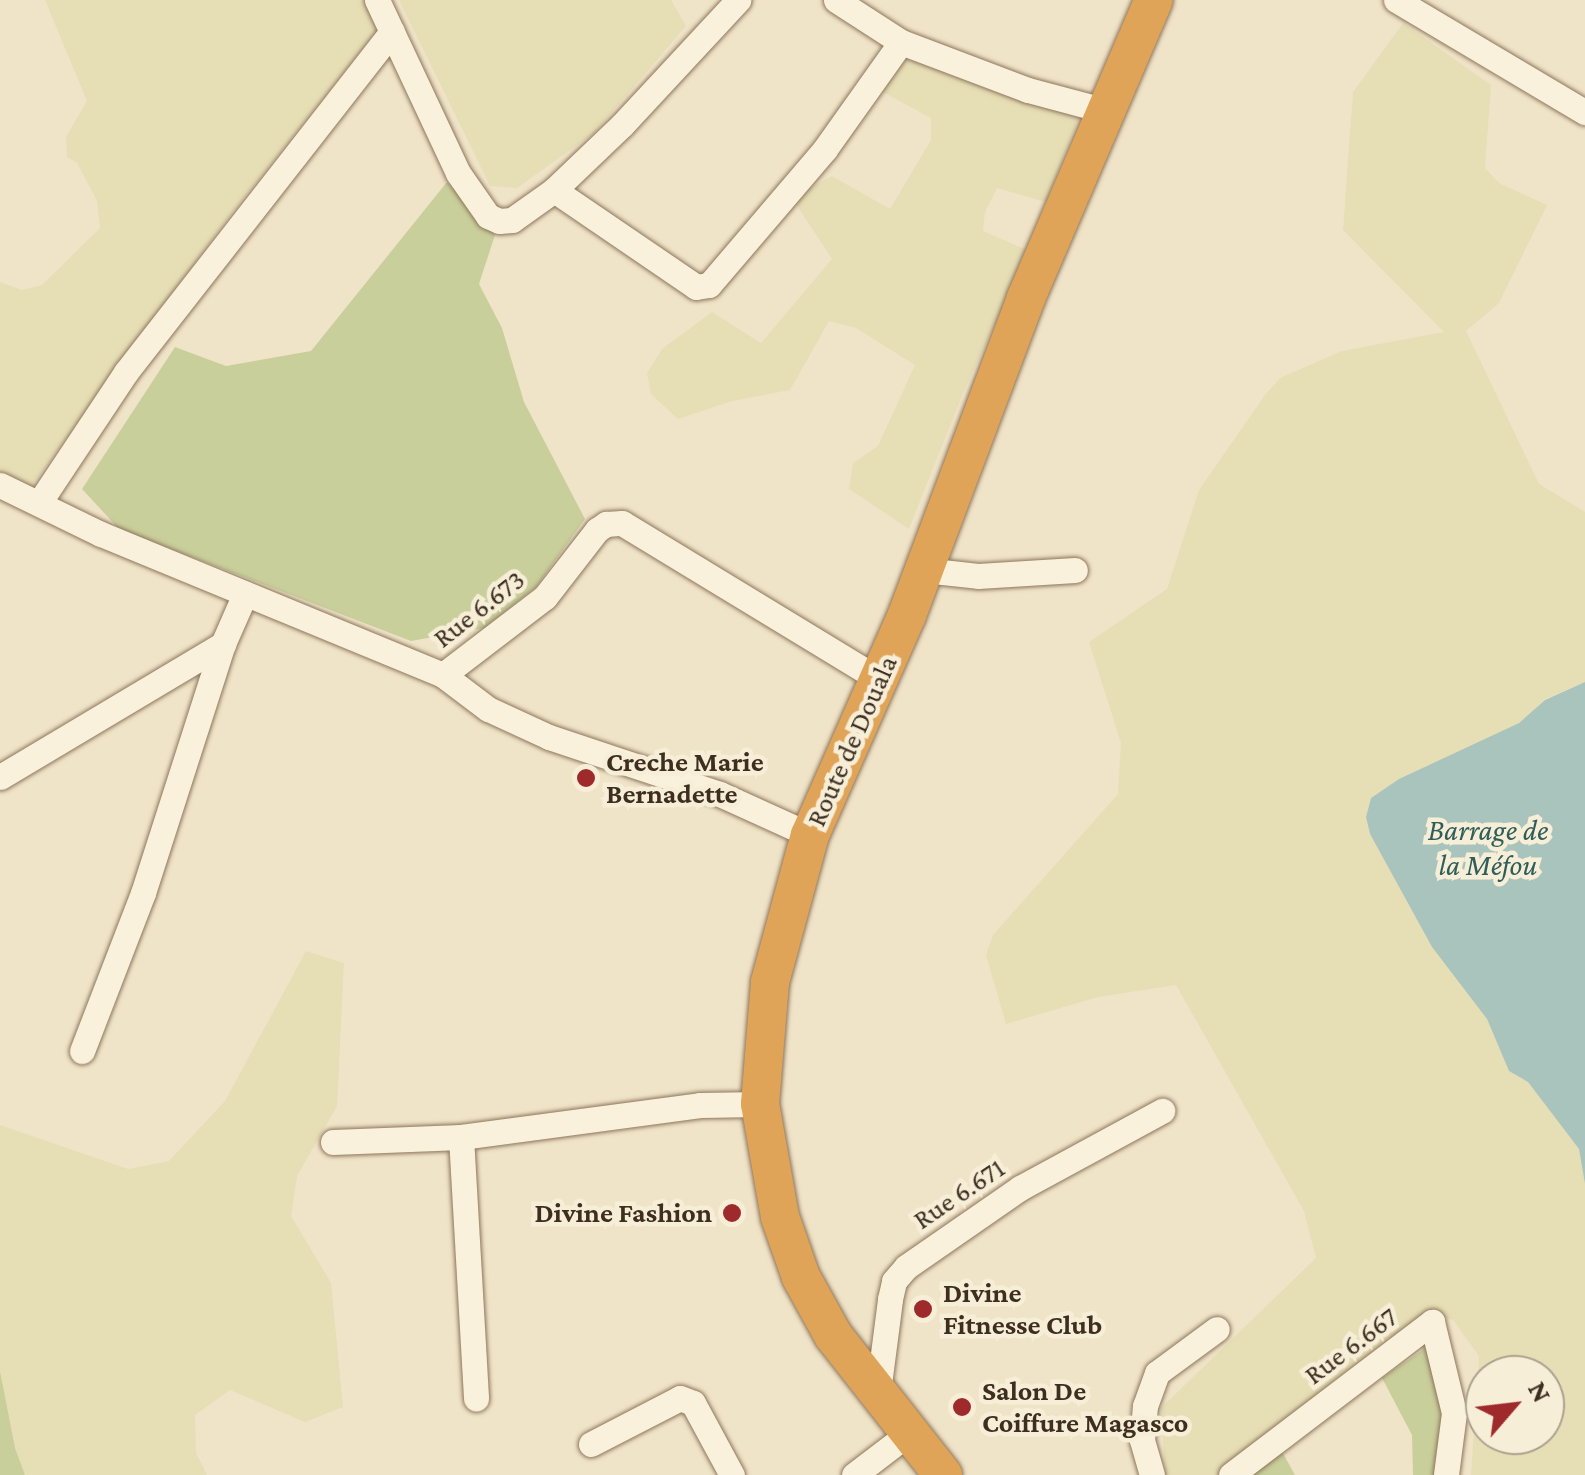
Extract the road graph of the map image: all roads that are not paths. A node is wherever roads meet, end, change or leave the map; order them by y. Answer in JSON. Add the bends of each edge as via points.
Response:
{"nodes":[{"id":1,"x":377,"y":0,"type":"edge"},
{"id":2,"x":738,"y":0,"type":"edge"},
{"id":3,"x":836,"y":0,"type":"edge"},
{"id":4,"x":1154,"y":0,"type":"edge"},
{"id":5,"x":1396,"y":0,"type":"edge"},
{"id":6,"x":392,"y":31,"type":"junction"},
{"id":7,"x":901,"y":42,"type":"junction"},
{"id":8,"x":1106,"y":111,"type":"junction"},
{"id":9,"x":1585,"y":112,"type":"edge"},
{"id":10,"x":554,"y":190,"type":"junction"},
{"id":11,"x":0,"y":485,"type":"edge"},
{"id":12,"x":39,"y":503,"type":"junction"},
{"id":13,"x":924,"y":570,"type":"junction"},
{"id":14,"x":1075,"y":570,"type":"dead end"},
{"id":15,"x":245,"y":594,"type":"junction"},
{"id":16,"x":223,"y":644,"type":"junction"},
{"id":17,"x":443,"y":675,"type":"junction"},
{"id":18,"x":879,"y":678,"type":"junction"},
{"id":19,"x":0,"y":777,"type":"edge"},
{"id":20,"x":810,"y":835,"type":"junction"},
{"id":21,"x":82,"y":1050,"type":"dead end"},
{"id":22,"x":760,"y":1104,"type":"junction"},
{"id":23,"x":1162,"y":1111,"type":"dead end"},
{"id":24,"x":461,"y":1137,"type":"junction"},
{"id":25,"x":334,"y":1142,"type":"dead end"},
{"id":26,"x":1216,"y":1330,"type":"dead end"},
{"id":27,"x":878,"y":1392,"type":"junction"},
{"id":28,"x":476,"y":1399,"type":"dead end"},
{"id":29,"x":909,"y":1433,"type":"junction"},
{"id":30,"x":591,"y":1444,"type":"dead end"},
{"id":31,"x":732,"y":1475,"type":"edge"},
{"id":32,"x":854,"y":1475,"type":"edge"},
{"id":33,"x":943,"y":1475,"type":"edge"},
{"id":34,"x":1152,"y":1475,"type":"edge"},
{"id":35,"x":1230,"y":1475,"type":"edge"},
{"id":36,"x":1446,"y":1475,"type":"edge"}],
"edges":[{"from":1,"to":6,"type":"street"},
{"from":2,"to":10,"type":"street"},
{"from":3,"to":7,"type":"street"},
{"from":4,"to":8,"type":"highway","name":"Route de Douala"},
{"from":5,"to":9,"type":"street"},
{"from":6,"to":10,"type":"street","via":[[458,172],[488,216],[512,220]]},
{"from":6,"to":12,"type":"street","via":[[126,372]]},
{"from":7,"to":8,"type":"street"},
{"from":7,"to":10,"type":"street","via":[[825,149],[709,286],[696,287]]},
{"from":8,"to":13,"type":"highway","name":"Route de Douala","via":[[1026,298]]},
{"from":11,"to":12,"type":"street"},
{"from":12,"to":15,"type":"street"},
{"from":13,"to":14,"type":"street","via":[[978,576]]},
{"from":13,"to":18,"type":"highway","name":"Route de Douala"},
{"from":15,"to":16,"type":"street"},
{"from":15,"to":17,"type":"street"},
{"from":16,"to":19,"type":"street"},
{"from":16,"to":21,"type":"street","via":[[143,893]]},
{"from":17,"to":18,"type":"street","name":"Rue 6.673","via":[[545,598],[598,530],[622,524]]},
{"from":17,"to":20,"type":"street","name":"Rue 6.673","via":[[488,708],[549,737],[720,794]]},
{"from":18,"to":20,"type":"highway","name":"Route de Douala"},
{"from":20,"to":22,"type":"highway","name":"Route de Douala","via":[[770,982]]},
{"from":22,"to":24,"type":"street"},
{"from":22,"to":27,"type":"highway","name":"Route de Douala","via":[[780,1217],[802,1278]]},
{"from":23,"to":27,"type":"street","name":"Rue 6.671","via":[[1020,1188],[906,1267],[894,1281]]},
{"from":24,"to":25,"type":"street"},
{"from":24,"to":28,"type":"street"},
{"from":26,"to":34,"type":"street","via":[[1157,1373],[1142,1440]]},
{"from":27,"to":29,"type":"highway","name":"Route de Douala"},
{"from":29,"to":32,"type":"street"},
{"from":29,"to":33,"type":"highway","name":"Route de Douala"},
{"from":30,"to":31,"type":"street","via":[[680,1398],[693,1403]]},
{"from":35,"to":36,"type":"street","name":"Rue 6.667","via":[[1432,1322],[1454,1412]]}]}
